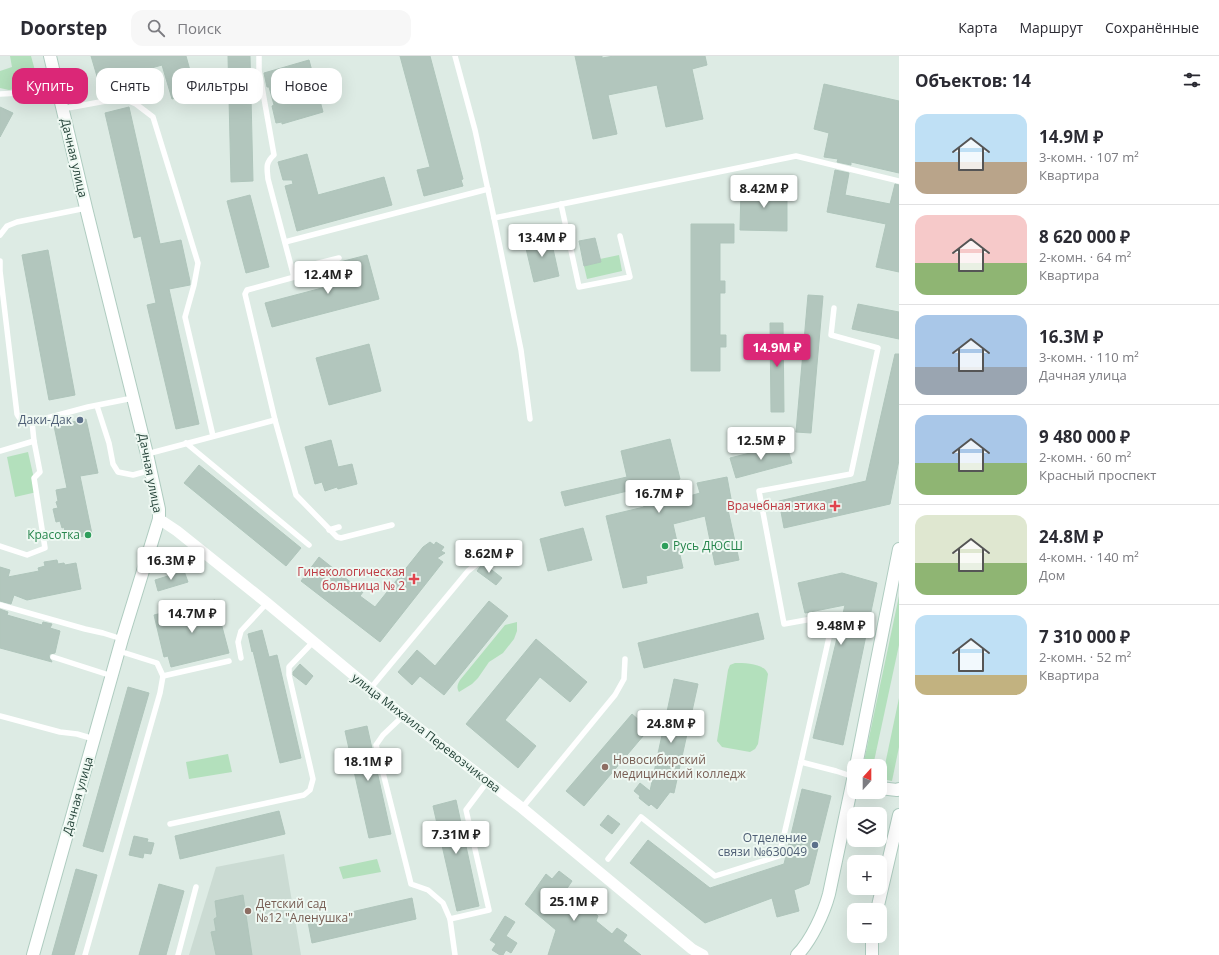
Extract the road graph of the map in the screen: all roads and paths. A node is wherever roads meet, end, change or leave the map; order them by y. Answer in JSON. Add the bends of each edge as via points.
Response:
{"nodes":[{"id":1,"x":50,"y":56,"type":"edge"},
{"id":2,"x":259,"y":56,"type":"edge"},
{"id":3,"x":455,"y":56,"type":"edge"},
{"id":4,"x":53,"y":68,"type":"edge"},
{"id":5,"x":12,"y":93,"type":"edge"},
{"id":6,"x":0,"y":94,"type":"edge"},
{"id":7,"x":61,"y":104,"type":"edge"},
{"id":8,"x":62,"y":109,"type":"junction"},
{"id":9,"x":899,"y":181,"type":"edge"},
{"id":10,"x":488,"y":189,"type":"junction"},
{"id":11,"x":561,"y":204,"type":"junction"},
{"id":12,"x":86,"y":208,"type":"junction"},
{"id":13,"x":494,"y":218,"type":"junction"},
{"id":14,"x":0,"y":235,"type":"edge"},
{"id":15,"x":620,"y":236,"type":"dead end"},
{"id":16,"x":285,"y":242,"type":"junction"},
{"id":17,"x":339,"y":258,"type":"dead end"},
{"id":18,"x":0,"y":261,"type":"edge"},
{"id":19,"x":294,"y":277,"type":"junction"},
{"id":20,"x":834,"y":308,"type":"dead end"},
{"id":21,"x":133,"y":398,"type":"junction"},
{"id":22,"x":97,"y":406,"type":"junction"},
{"id":23,"x":530,"y":419,"type":"dead end"},
{"id":24,"x":275,"y":420,"type":"junction"},
{"id":25,"x":32,"y":422,"type":"junction"},
{"id":26,"x":213,"y":436,"type":"junction"},
{"id":27,"x":34,"y":441,"type":"junction"},
{"id":28,"x":186,"y":443,"type":"junction"},
{"id":29,"x":0,"y":451,"type":"edge"},
{"id":30,"x":147,"y":454,"type":"junction"},
{"id":31,"x":151,"y":470,"type":"junction"},
{"id":32,"x":158,"y":519,"type":"junction"},
{"id":33,"x":392,"y":525,"type":"dead end"},
{"id":34,"x":339,"y":527,"type":"dead end"},
{"id":35,"x":329,"y":530,"type":"junction"},
{"id":36,"x":309,"y":545,"type":"dead end"},
{"id":37,"x":0,"y":546,"type":"edge"},
{"id":38,"x":899,"y":549,"type":"edge"},
{"id":39,"x":478,"y":563,"type":"dead end"},
{"id":40,"x":267,"y":603,"type":"junction"},
{"id":41,"x":0,"y":605,"type":"edge"},
{"id":42,"x":313,"y":642,"type":"junction"},
{"id":43,"x":121,"y":645,"type":"junction"},
{"id":44,"x":53,"y":657,"type":"dead end"},
{"id":45,"x":241,"y":658,"type":"dead end"},
{"id":46,"x":625,"y":658,"type":"dead end"},
{"id":47,"x":229,"y":661,"type":"dead end"},
{"id":48,"x":112,"y":676,"type":"junction"},
{"id":49,"x":163,"y":676,"type":"junction"},
{"id":50,"x":370,"y":689,"type":"junction"},
{"id":51,"x":0,"y":716,"type":"edge"},
{"id":52,"x":403,"y":716,"type":"junction"},
{"id":53,"x":94,"y":739,"type":"junction"},
{"id":54,"x":857,"y":759,"type":"edge"},
{"id":55,"x":801,"y":762,"type":"junction"},
{"id":56,"x":847,"y":774,"type":"edge"},
{"id":57,"x":487,"y":782,"type":"junction"},
{"id":58,"x":887,"y":789,"type":"edge"},
{"id":59,"x":899,"y":789,"type":"edge"},
{"id":60,"x":849,"y":799,"type":"edge"},
{"id":61,"x":522,"y":808,"type":"junction"},
{"id":62,"x":899,"y":815,"type":"edge"},
{"id":63,"x":170,"y":824,"type":"dead end"},
{"id":64,"x":608,"y":859,"type":"dead end"},
{"id":65,"x":196,"y":887,"type":"dead end"},
{"id":66,"x":879,"y":903,"type":"edge"},
{"id":67,"x":450,"y":919,"type":"junction"},
{"id":68,"x":872,"y":943,"type":"edge"},
{"id":69,"x":694,"y":952,"type":"edge"},
{"id":70,"x":33,"y":955,"type":"edge"},
{"id":71,"x":85,"y":955,"type":"edge"},
{"id":72,"x":178,"y":955,"type":"edge"},
{"id":73,"x":455,"y":955,"type":"edge"},
{"id":74,"x":703,"y":955,"type":"edge"},
{"id":75,"x":797,"y":955,"type":"edge"},
{"id":76,"x":872,"y":955,"type":"edge"}],
"edges":[{"from":1,"to":4,"type":"street","name":"Дачная улица"},
{"from":2,"to":16,"type":"lane","via":[[259,70],[274,155],[269,160],[267,168],[268,179]]},
{"from":3,"to":10,"type":"lane"},
{"from":5,"to":6,"type":"lane"},
{"from":7,"to":8,"type":"street","name":"Дачная улица"},
{"from":8,"to":12,"type":"street","name":"Дачная улица"},
{"from":8,"to":26,"type":"lane","via":[[122,98],[136,104],[153,117],[198,263],[185,317]]},
{"from":9,"to":11,"type":"lane","via":[[796,156]]},
{"from":10,"to":13,"type":"lane"},
{"from":10,"to":16,"type":"lane"},
{"from":11,"to":13,"type":"lane"},
{"from":11,"to":15,"type":"lane","via":[[579,287],[630,277]]},
{"from":12,"to":14,"type":"lane","via":[[17,222],[7,226]]},
{"from":12,"to":21,"type":"street","name":"Дачная улица"},
{"from":13,"to":23,"type":"lane","via":[[521,350]]},
{"from":16,"to":19,"type":"lane"},
{"from":17,"to":19,"type":"lane","via":[[310,265],[304,275]]},
{"from":18,"to":25,"type":"lane","via":[[17,414],[22,421]]},
{"from":19,"to":24,"type":"lane","via":[[247,290],[245,294]]},
{"from":20,"to":55,"type":"lane","via":[[830,335],[878,348],[851,474],[759,491],[784,624],[834,615]]},
{"from":21,"to":22,"type":"lane"},
{"from":21,"to":30,"type":"street","name":"Дачная улица"},
{"from":22,"to":25,"type":"lane"},
{"from":22,"to":31,"type":"lane","via":[[113,464],[118,472],[133,475]]},
{"from":24,"to":26,"type":"lane"},
{"from":24,"to":35,"type":"lane","via":[[296,495]]},
{"from":25,"to":27,"type":"lane"},
{"from":26,"to":28,"type":"lane"},
{"from":27,"to":29,"type":"lane"},
{"from":27,"to":37,"type":"lane","via":[[40,472],[34,478],[44,548],[27,555]]},
{"from":28,"to":30,"type":"lane"},
{"from":28,"to":36,"type":"lane"},
{"from":30,"to":31,"type":"street","name":"Дачная улица"},
{"from":31,"to":32,"type":"street","name":"Дачная улица","via":[[159,509]]},
{"from":32,"to":40,"type":"street","name":"улица Михаила Перевозчикова"},
{"from":32,"to":43,"type":"street","name":"Дачная улица"},
{"from":33,"to":35,"type":"lane","via":[[341,538]]},
{"from":34,"to":35,"type":"lane"},
{"from":38,"to":54,"type":"street"},
{"from":39,"to":50,"type":"lane","via":[[468,571]]},
{"from":40,"to":42,"type":"street","name":"улица Михаила Перевозчикова"},
{"from":40,"to":45,"type":"lane","via":[[241,631],[238,642]]},
{"from":41,"to":43,"type":"lane","via":[[103,633]]},
{"from":42,"to":50,"type":"street","name":"улица Михаила Перевозчикова"},
{"from":42,"to":63,"type":"lane","via":[[289,667],[312,779],[310,790],[304,795]]},
{"from":43,"to":48,"type":"street","name":"Дачная улица"},
{"from":43,"to":49,"type":"lane","via":[[157,663]]},
{"from":44,"to":48,"type":"lane"},
{"from":46,"to":61,"type":"lane","via":[[624,679],[615,695]]},
{"from":47,"to":49,"type":"lane"},
{"from":48,"to":53,"type":"street","name":"Дачная улица"},
{"from":49,"to":71,"type":"lane"},
{"from":50,"to":52,"type":"street","name":"улица Михаила Перевозчикова"},
{"from":51,"to":53,"type":"lane"},
{"from":52,"to":57,"type":"street","name":"улица Михаила Перевозчикова"},
{"from":52,"to":67,"type":"lane","via":[[376,745],[411,884],[428,890],[442,903]]},
{"from":53,"to":70,"type":"street","name":"Дачная улица"},
{"from":55,"to":56,"type":"lane"},
{"from":55,"to":64,"type":"lane","via":[[779,856],[715,876],[641,817]]},
{"from":57,"to":61,"type":"street","name":"улица Михаила Перевозчикова"},
{"from":57,"to":67,"type":"lane","via":[[466,810],[489,910]]},
{"from":58,"to":59,"type":"street"},
{"from":60,"to":75,"type":"street","via":[[825,909]]},
{"from":61,"to":69,"type":"street","name":"улица Михаила Перевозчикова"},
{"from":62,"to":66,"type":"street"},
{"from":65,"to":72,"type":"lane"},
{"from":67,"to":73,"type":"lane"},
{"from":68,"to":76,"type":"street"},
{"from":69,"to":74,"type":"street","name":"улица Михаила Перевозчикова"}]}
